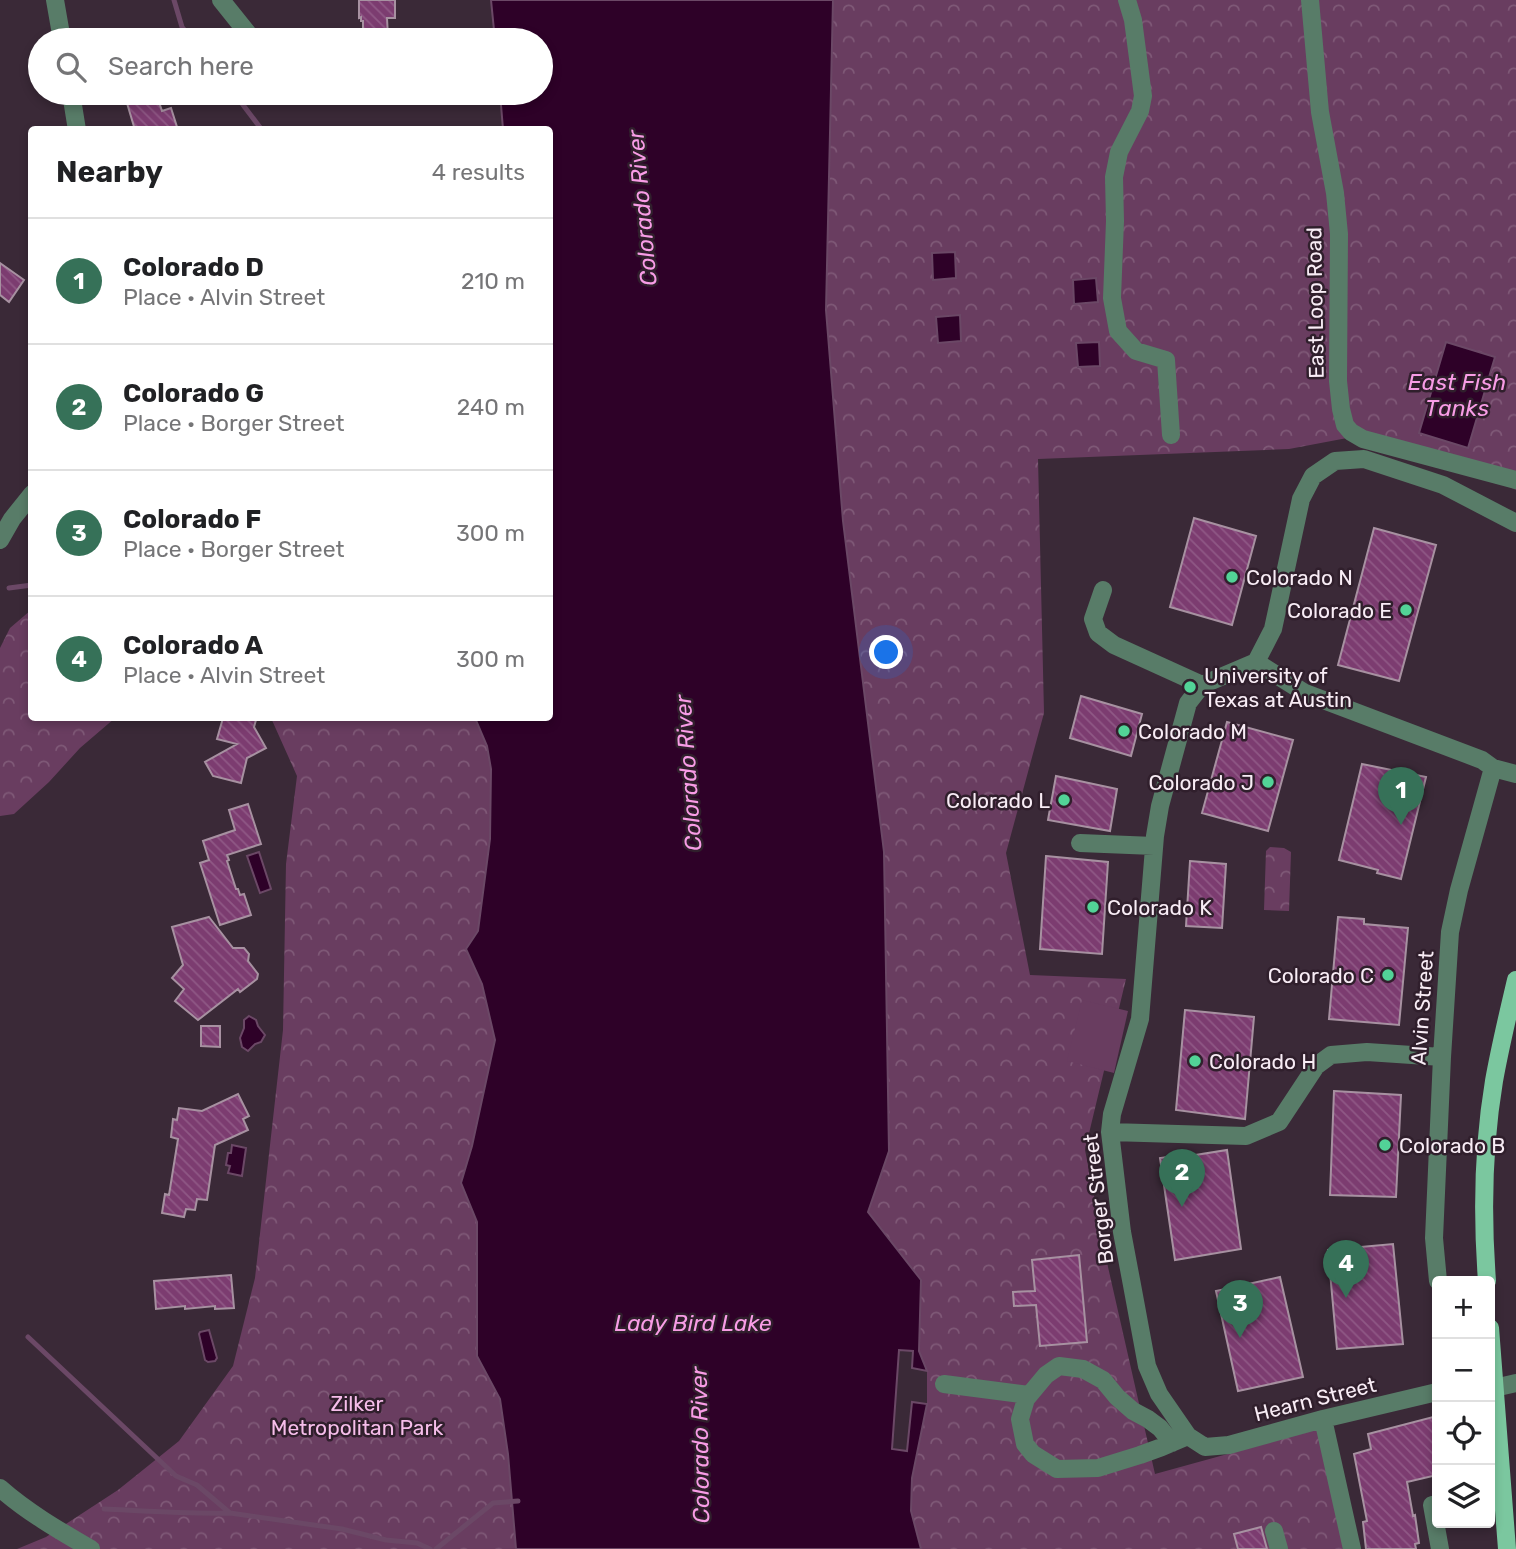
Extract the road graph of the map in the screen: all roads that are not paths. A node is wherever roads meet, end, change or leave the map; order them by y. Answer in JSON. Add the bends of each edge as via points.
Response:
{"nodes":[{"id":1,"x":55,"y":0,"type":"edge"},
{"id":2,"x":221,"y":0,"type":"edge"},
{"id":3,"x":1127,"y":0,"type":"edge"},
{"id":4,"x":1310,"y":0,"type":"edge"},
{"id":5,"x":60,"y":28,"type":"edge"},
{"id":6,"x":243,"y":28,"type":"edge"},
{"id":7,"x":73,"y":105,"type":"edge"},
{"id":8,"x":76,"y":126,"type":"edge"},
{"id":9,"x":1171,"y":435,"type":"dead end"},
{"id":10,"x":1516,"y":480,"type":"edge"},
{"id":11,"x":28,"y":499,"type":"edge"},
{"id":12,"x":1516,"y":523,"type":"edge"},
{"id":13,"x":0,"y":540,"type":"edge"},
{"id":14,"x":1103,"y":590,"type":"dead end"},
{"id":15,"x":1256,"y":662,"type":"junction"},
{"id":16,"x":1202,"y":685,"type":"junction"},
{"id":17,"x":1493,"y":768,"type":"junction"},
{"id":18,"x":1516,"y":774,"type":"edge"},
{"id":19,"x":1080,"y":843,"type":"dead end"},
{"id":20,"x":1154,"y":846,"type":"junction"},
{"id":21,"x":1516,"y":980,"type":"edge"},
{"id":22,"x":1441,"y":1057,"type":"junction"},
{"id":23,"x":1110,"y":1132,"type":"junction"},
{"id":24,"x":1438,"y":1276,"type":"edge"},
{"id":25,"x":1487,"y":1276,"type":"edge"},
{"id":26,"x":1516,"y":1383,"type":"edge"},
{"id":27,"x":944,"y":1384,"type":"dead end"},
{"id":28,"x":1495,"y":1388,"type":"edge"},
{"id":29,"x":1432,"y":1393,"type":"edge"},
{"id":30,"x":1029,"y":1395,"type":"junction"},
{"id":31,"x":1493,"y":1402,"type":"edge"},
{"id":32,"x":1322,"y":1419,"type":"junction"},
{"id":33,"x":1180,"y":1440,"type":"junction"},
{"id":34,"x":1205,"y":1447,"type":"joint"},
{"id":35,"x":0,"y":1488,"type":"edge"},
{"id":36,"x":1496,"y":1491,"type":"edge"},
{"id":37,"x":1437,"y":1528,"type":"edge"},
{"id":38,"x":1274,"y":1531,"type":"dead end"},
{"id":39,"x":91,"y":1549,"type":"edge"},
{"id":40,"x":1279,"y":1549,"type":"edge"},
{"id":41,"x":1352,"y":1549,"type":"edge"},
{"id":42,"x":1440,"y":1549,"type":"edge"},
{"id":43,"x":1507,"y":1549,"type":"edge"}],
"edges":[{"from":1,"to":5,"type":"street"},
{"from":2,"to":6,"type":"street"},
{"from":3,"to":9,"type":"street","via":[[1143,96],[1119,152],[1114,177],[1112,298],[1118,331],[1136,351],[1167,360]]},
{"from":4,"to":10,"type":"street","name":"East Loop Road","via":[[1320,112],[1339,234],[1338,382],[1345,425],[1363,439]]},
{"from":7,"to":8,"type":"street"},
{"from":11,"to":13,"type":"street"},
{"from":12,"to":15,"type":"street","via":[[1443,485],[1364,459],[1335,461],[1313,476],[1301,499],[1273,629]]},
{"from":14,"to":16,"type":"street","via":[[1093,619],[1098,633],[1114,645]]},
{"from":15,"to":16,"type":"street"},
{"from":15,"to":17,"type":"street","via":[[1305,693]]},
{"from":16,"to":20,"type":"street","name":"Borger Street","via":[[1188,703]]},
{"from":17,"to":18,"type":"street"},
{"from":17,"to":22,"type":"street","name":"Alvin Street","via":[[1451,932]]},
{"from":19,"to":20,"type":"street"},
{"from":20,"to":23,"type":"street","name":"Borger Street","via":[[1140,1019]]},
{"from":21,"to":25,"type":"main road","via":[[1494,1083],[1486,1152]]},
{"from":22,"to":23,"type":"street","via":[[1367,1052],[1331,1055],[1316,1066],[1279,1122],[1246,1136]]},
{"from":22,"to":24,"type":"street","name":"Alvin Street","via":[[1434,1238]]},
{"from":23,"to":33,"type":"street","name":"Borger Street","via":[[1122,1232],[1147,1366]]},
{"from":26,"to":28,"type":"street"},
{"from":27,"to":30,"type":"street"},
{"from":29,"to":32,"type":"street","name":"Hearn Street"},
{"from":30,"to":33,"type":"street","via":[[1059,1366],[1083,1368],[1133,1411]]},
{"from":30,"to":33,"type":"street","via":[[1020,1419],[1025,1444],[1057,1469],[1098,1468]]},
{"from":31,"to":36,"type":"main road"},
{"from":32,"to":34,"type":"street","name":"Hearn Street","via":[[1229,1445]]},
{"from":32,"to":41,"type":"street"},
{"from":33,"to":34,"type":"street","name":"Borger Street"},
{"from":35,"to":39,"type":"street"},
{"from":36,"to":43,"type":"main road"},
{"from":37,"to":42,"type":"street"},
{"from":38,"to":40,"type":"street"}]}
